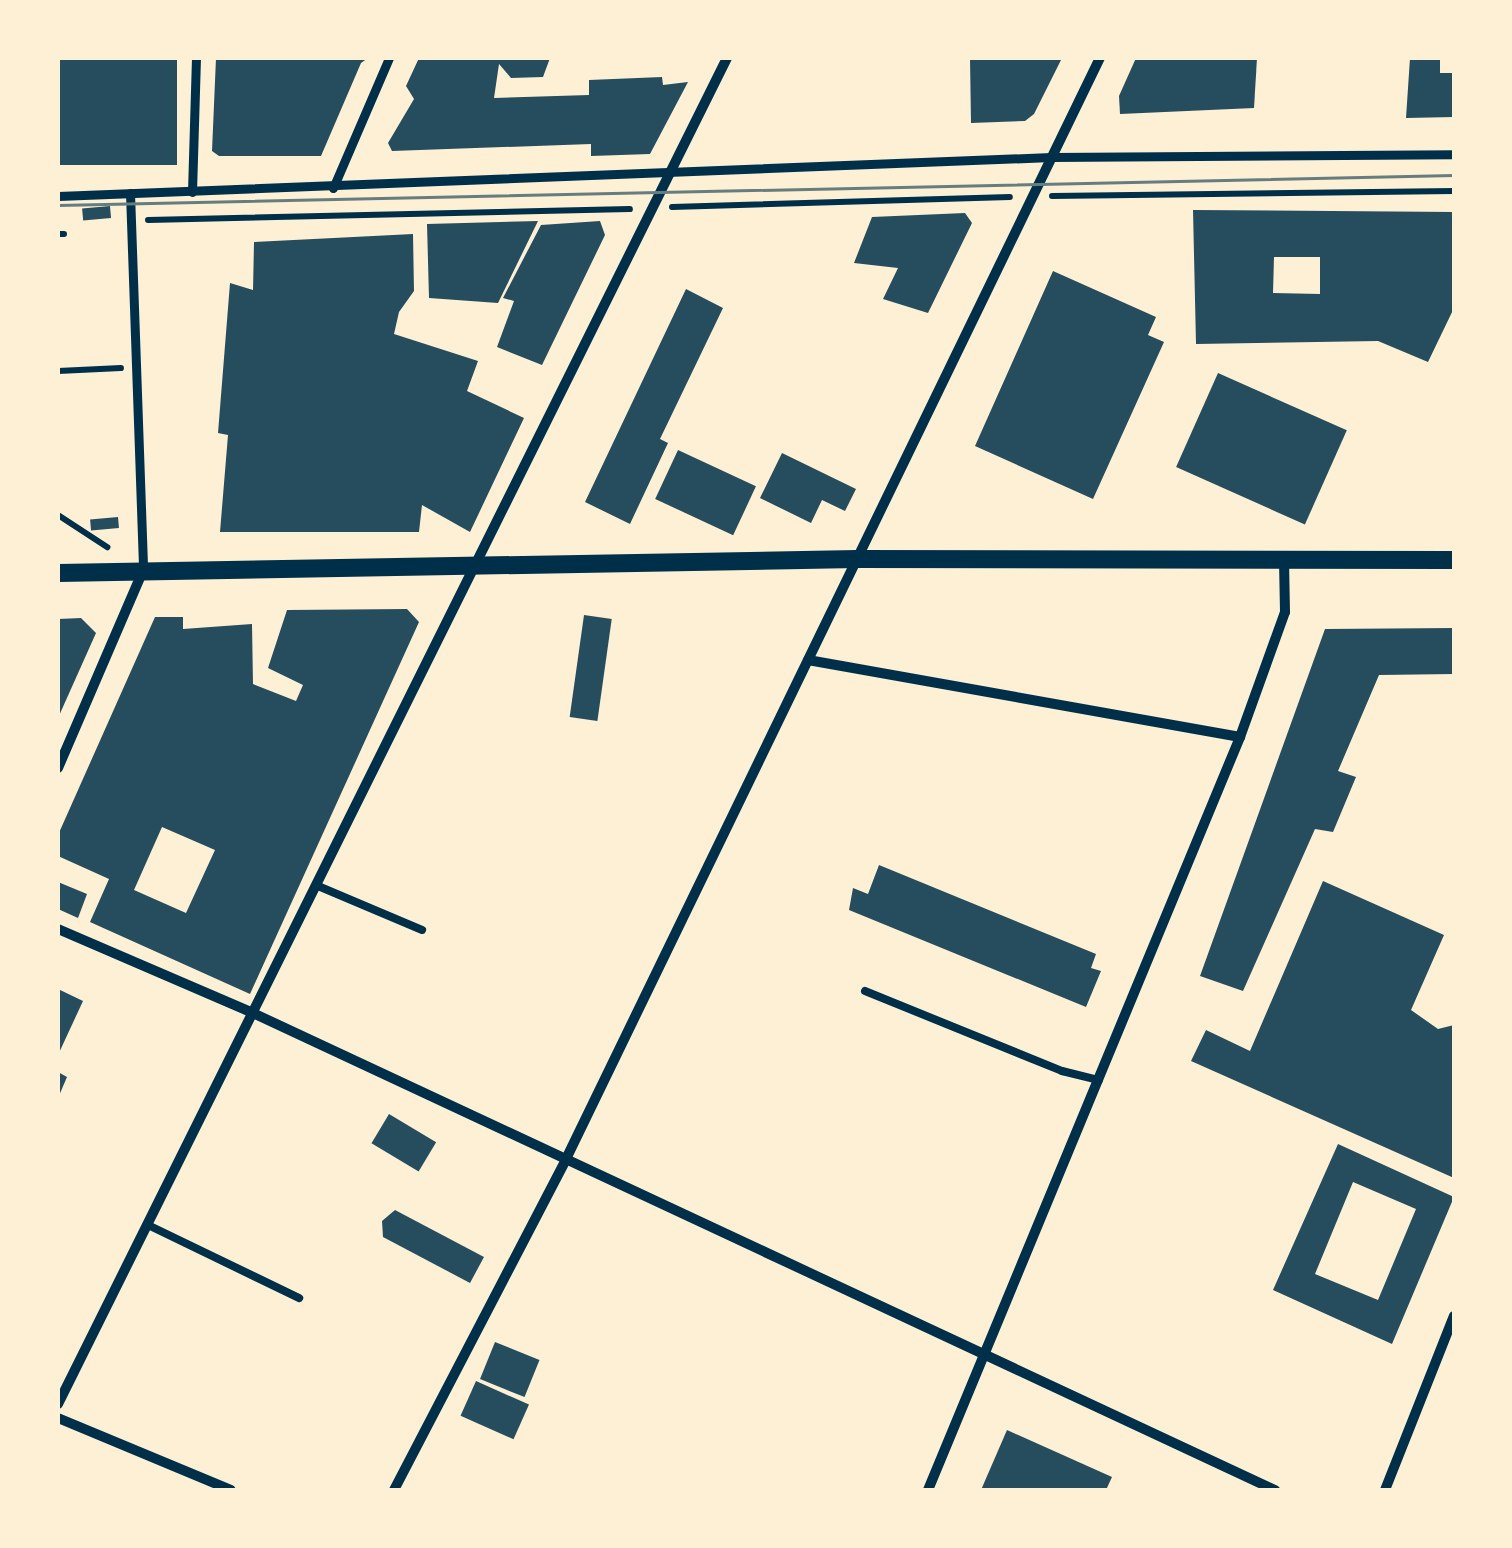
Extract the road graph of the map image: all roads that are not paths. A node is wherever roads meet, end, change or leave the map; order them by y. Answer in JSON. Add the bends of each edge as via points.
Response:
{"nodes":[{"id":1,"x":196,"y":58,"type":"edge"},
{"id":2,"x":389,"y":58,"type":"edge"},
{"id":3,"x":727,"y":58,"type":"edge"},
{"id":4,"x":1100,"y":58,"type":"edge"},
{"id":5,"x":1454,"y":154,"type":"edge"},
{"id":6,"x":1051,"y":157,"type":"junction"},
{"id":7,"x":672,"y":173,"type":"junction"},
{"id":8,"x":334,"y":188,"type":"junction"},
{"id":9,"x":192,"y":192,"type":"junction"},
{"id":10,"x":130,"y":193,"type":"junction"},
{"id":11,"x":58,"y":196,"type":"edge"},
{"id":12,"x":857,"y":559,"type":"junction"},
{"id":13,"x":1284,"y":560,"type":"junction"},
{"id":14,"x":1454,"y":560,"type":"edge"},
{"id":15,"x":476,"y":566,"type":"junction"},
{"id":16,"x":142,"y":571,"type":"junction"},
{"id":17,"x":58,"y":572,"type":"edge"},
{"id":18,"x":808,"y":660,"type":"junction"},
{"id":19,"x":1240,"y":736,"type":"junction"},
{"id":20,"x":58,"y":768,"type":"edge"},
{"id":21,"x":318,"y":886,"type":"junction"},
{"id":22,"x":58,"y":929,"type":"edge"},
{"id":23,"x":422,"y":930,"type":"dead end"},
{"id":24,"x":865,"y":992,"type":"dead end"},
{"id":25,"x":255,"y":1014,"type":"junction"},
{"id":26,"x":1099,"y":1080,"type":"junction"},
{"id":27,"x":566,"y":1159,"type":"junction"},
{"id":28,"x":148,"y":1225,"type":"junction"},
{"id":29,"x":300,"y":1298,"type":"dead end"},
{"id":30,"x":1454,"y":1316,"type":"edge"},
{"id":31,"x":985,"y":1355,"type":"junction"},
{"id":32,"x":58,"y":1404,"type":"edge"},
{"id":33,"x":58,"y":1418,"type":"edge"},
{"id":34,"x":231,"y":1490,"type":"edge"},
{"id":35,"x":394,"y":1490,"type":"edge"},
{"id":36,"x":928,"y":1490,"type":"edge"},
{"id":37,"x":1275,"y":1490,"type":"edge"},
{"id":38,"x":1385,"y":1490,"type":"edge"}],
"edges":[{"from":1,"to":9,"type":"street"},
{"from":2,"to":8,"type":"street"},
{"from":3,"to":7,"type":"street"},
{"from":4,"to":6,"type":"street"},
{"from":5,"to":6,"type":"street"},
{"from":6,"to":7,"type":"street"},
{"from":6,"to":12,"type":"street"},
{"from":7,"to":8,"type":"street"},
{"from":7,"to":15,"type":"street"},
{"from":8,"to":9,"type":"street"},
{"from":9,"to":10,"type":"street"},
{"from":10,"to":11,"type":"street"},
{"from":10,"to":16,"type":"street"},
{"from":12,"to":13,"type":"street"},
{"from":12,"to":15,"type":"street"},
{"from":12,"to":18,"type":"street"},
{"from":13,"to":14,"type":"street"},
{"from":13,"to":19,"type":"street","via":[[1285,612]]},
{"from":15,"to":16,"type":"street"},
{"from":15,"to":21,"type":"street"},
{"from":16,"to":17,"type":"street"},
{"from":16,"to":20,"type":"street"},
{"from":18,"to":19,"type":"street"},
{"from":18,"to":27,"type":"street"},
{"from":19,"to":26,"type":"street"},
{"from":21,"to":23,"type":"lane"},
{"from":21,"to":25,"type":"street"},
{"from":22,"to":25,"type":"street"},
{"from":24,"to":26,"type":"lane"},
{"from":25,"to":27,"type":"street"},
{"from":25,"to":28,"type":"street"},
{"from":26,"to":31,"type":"street"},
{"from":27,"to":31,"type":"street"},
{"from":27,"to":35,"type":"street"},
{"from":28,"to":29,"type":"lane"},
{"from":28,"to":32,"type":"street"},
{"from":30,"to":38,"type":"street"},
{"from":31,"to":36,"type":"street"},
{"from":31,"to":37,"type":"street"},
{"from":33,"to":34,"type":"street"}]}
